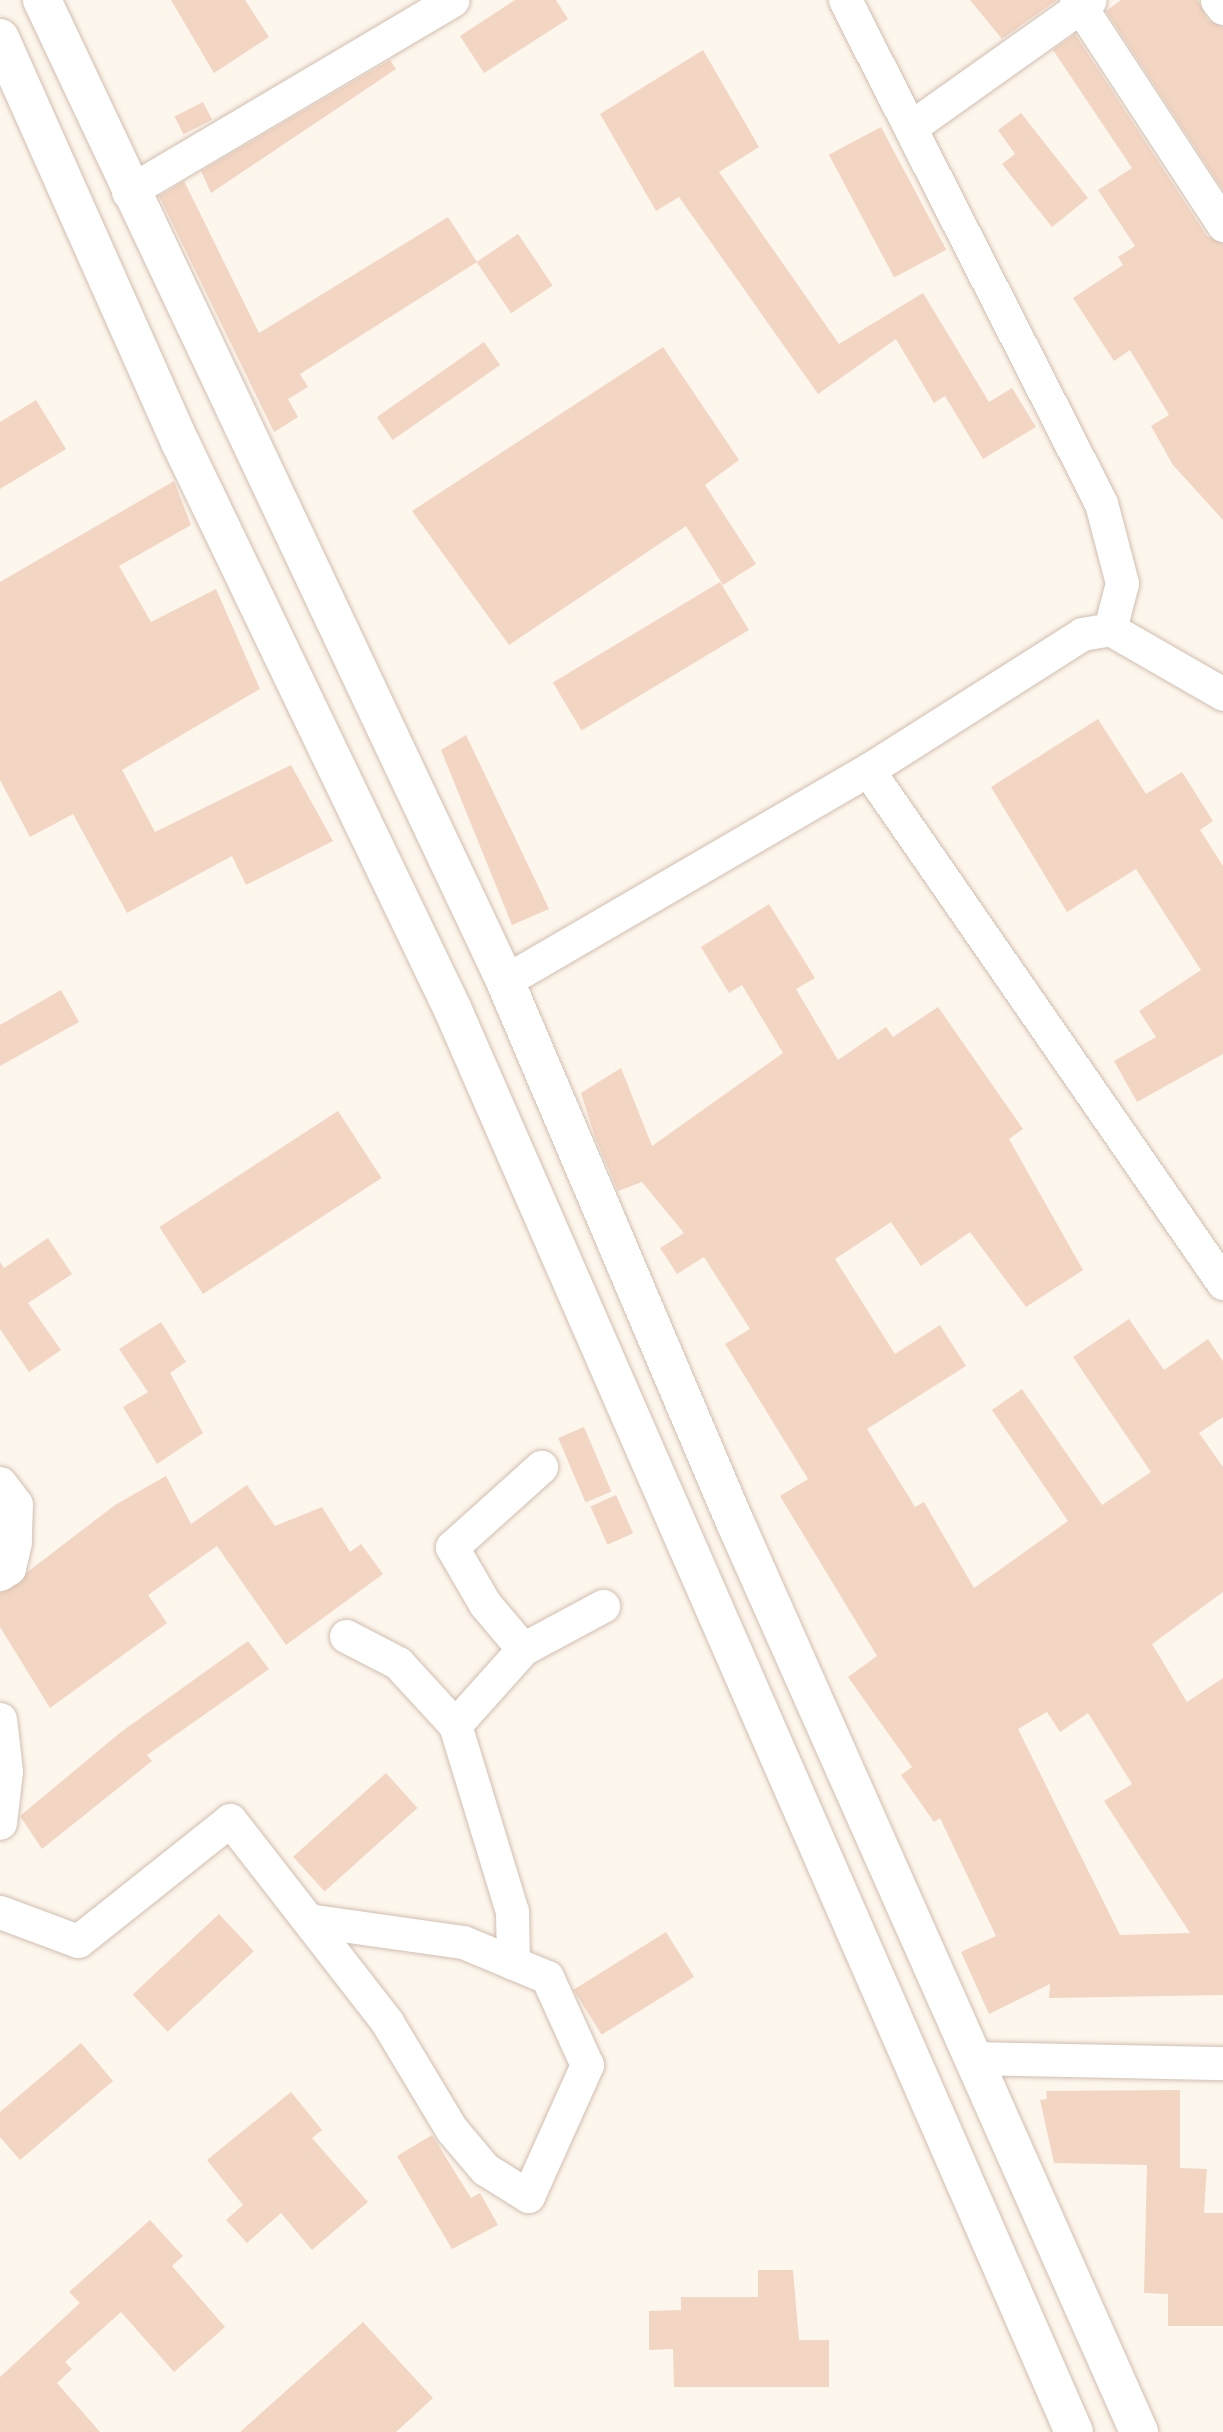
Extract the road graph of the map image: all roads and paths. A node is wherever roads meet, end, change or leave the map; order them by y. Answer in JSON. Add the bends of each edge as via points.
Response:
{"nodes":[{"id":1,"x":41,"y":0,"type":"edge"},
{"id":2,"x":453,"y":0,"type":"edge"},
{"id":3,"x":845,"y":0,"type":"edge"},
{"id":4,"x":1217,"y":0,"type":"edge"},
{"id":5,"x":1083,"y":2,"type":"edge"},
{"id":6,"x":1223,"y":8,"type":"edge"},
{"id":7,"x":0,"y":38,"type":"edge"},
{"id":8,"x":911,"y":127,"type":"junction"},
{"id":9,"x":128,"y":192,"type":"junction"},
{"id":10,"x":1223,"y":225,"type":"edge"},
{"id":11,"x":1110,"y":629,"type":"junction"},
{"id":12,"x":1223,"y":694,"type":"edge"},
{"id":13,"x":869,"y":770,"type":"junction"},
{"id":14,"x":505,"y":981,"type":"junction"},
{"id":15,"x":1223,"y":1283,"type":"edge"},
{"id":16,"x":541,"y":1467,"type":"dead end"},
{"id":17,"x":0,"y":1483,"type":"edge"},
{"id":18,"x":0,"y":1574,"type":"edge"},
{"id":19,"x":603,"y":1606,"type":"dead end"},
{"id":20,"x":345,"y":1636,"type":"dead end"},
{"id":21,"x":523,"y":1649,"type":"junction"},
{"id":22,"x":0,"y":1719,"type":"edge"},
{"id":23,"x":455,"y":1724,"type":"junction"},
{"id":24,"x":0,"y":1823,"type":"edge"},
{"id":25,"x":0,"y":1912,"type":"edge"},
{"id":26,"x":313,"y":1921,"type":"junction"},
{"id":27,"x":513,"y":1963,"type":"junction"},
{"id":28,"x":974,"y":2058,"type":"junction"},
{"id":29,"x":1223,"y":2063,"type":"edge"},
{"id":30,"x":1074,"y":2432,"type":"edge"},
{"id":31,"x":1139,"y":2432,"type":"edge"}],
"edges":[{"from":1,"to":9,"type":"main road"},
{"from":2,"to":9,"type":"street"},
{"from":3,"to":8,"type":"street"},
{"from":4,"to":6,"type":"street"},
{"from":5,"to":8,"type":"street"},
{"from":5,"to":10,"type":"street"},
{"from":7,"to":30,"type":"main road","via":[[181,444],[453,1010]]},
{"from":8,"to":11,"type":"street","via":[[1101,503],[1122,583]]},
{"from":9,"to":14,"type":"main road"},
{"from":11,"to":12,"type":"street"},
{"from":11,"to":13,"type":"street","via":[[1056,645]]},
{"from":13,"to":14,"type":"street"},
{"from":13,"to":15,"type":"street"},
{"from":14,"to":28,"type":"main road","via":[[735,1522]]},
{"from":16,"to":21,"type":"street","via":[[452,1547],[485,1604]]},
{"from":17,"to":18,"type":"street","via":[[16,1504],[15,1542],[9,1568]]},
{"from":19,"to":21,"type":"street"},
{"from":20,"to":23,"type":"street","via":[[398,1663]]},
{"from":21,"to":23,"type":"street"},
{"from":22,"to":24,"type":"street","via":[[6,1771]]},
{"from":23,"to":27,"type":"street","via":[[512,1912]]},
{"from":25,"to":26,"type":"street","via":[[78,1941],[230,1820]]},
{"from":26,"to":27,"type":"street","via":[[463,1942]]},
{"from":26,"to":27,"type":"street","via":[[387,2022],[452,2130],[485,2169],[528,2196],[587,2065],[547,1977]]},
{"from":28,"to":29,"type":"street"},
{"from":28,"to":31,"type":"main road"}]}
